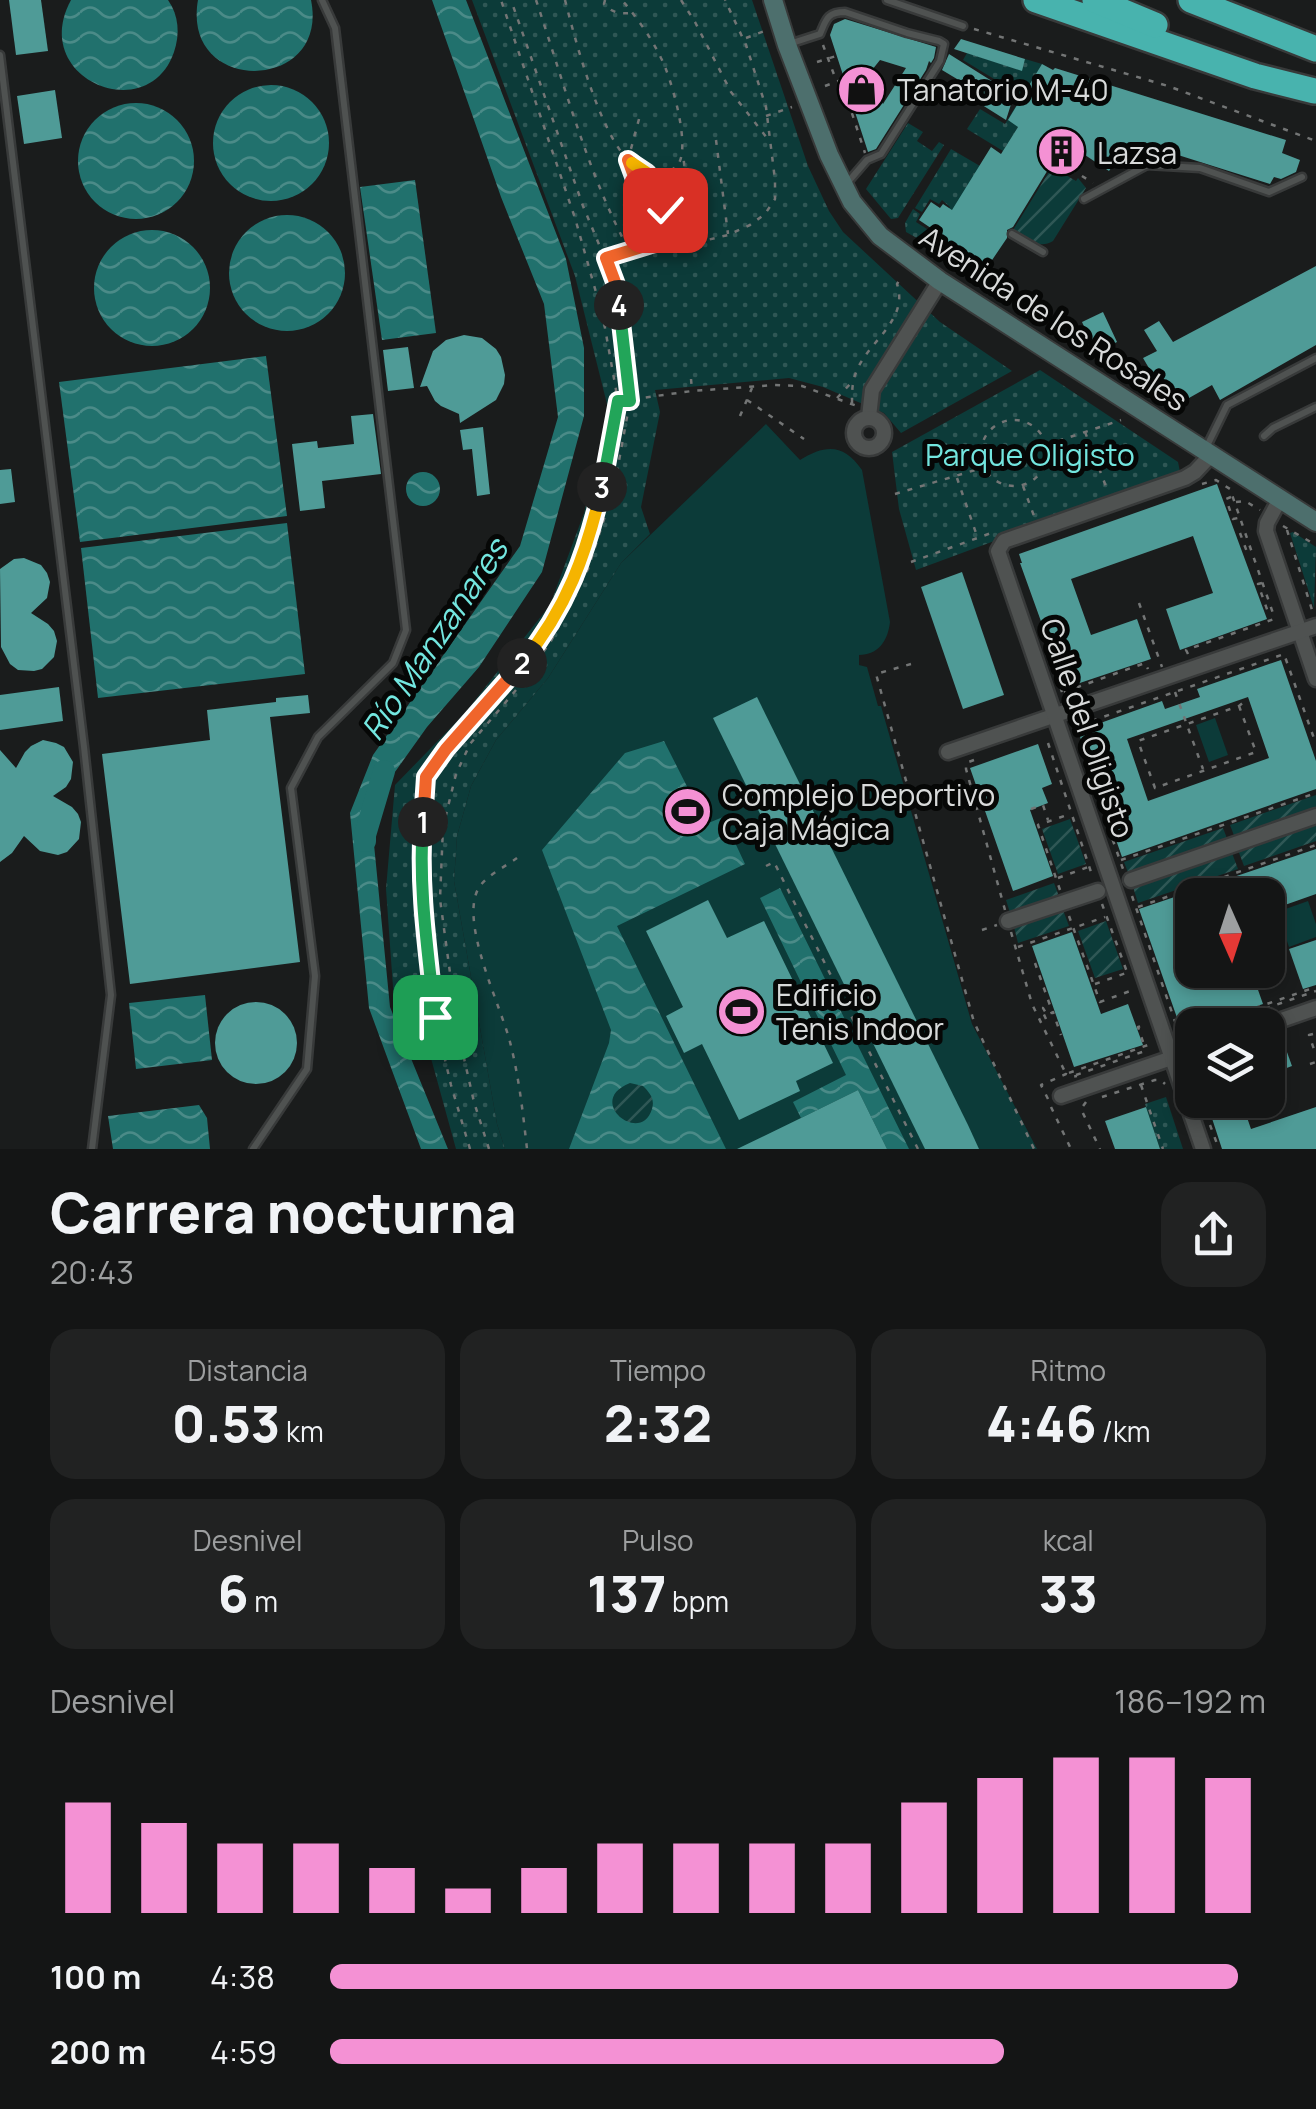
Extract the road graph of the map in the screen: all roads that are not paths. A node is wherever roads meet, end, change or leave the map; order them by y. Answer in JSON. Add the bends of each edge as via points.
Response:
{"nodes":[{"id":1,"x":322,"y":0,"type":"edge"},
{"id":2,"x":888,"y":0,"type":"edge"},
{"id":3,"x":1036,"y":0,"type":"edge"},
{"id":4,"x":1095,"y":0,"type":"edge"},
{"id":5,"x":1191,"y":0,"type":"edge"},
{"id":6,"x":1223,"y":0,"type":"edge"},
{"id":7,"x":779,"y":2,"type":"edge"},
{"id":8,"x":963,"y":26,"type":"road end"},
{"id":9,"x":788,"y":44,"type":"junction"},
{"id":10,"x":1316,"y":47,"type":"edge"},
{"id":11,"x":0,"y":55,"type":"edge"},
{"id":12,"x":1315,"y":91,"type":"edge"},
{"id":13,"x":1152,"y":152,"type":"dead end"},
{"id":14,"x":1148,"y":165,"type":"junction"},
{"id":15,"x":1302,"y":177,"type":"dead end"},
{"id":16,"x":844,"y":187,"type":"junction"},
{"id":17,"x":1084,"y":199,"type":"dead end"},
{"id":18,"x":1012,"y":234,"type":"dead end"},
{"id":19,"x":1042,"y":252,"type":"dead end"},
{"id":20,"x":940,"y":281,"type":"junction"},
{"id":21,"x":1316,"y":358,"type":"edge"},
{"id":22,"x":1316,"y":406,"type":"edge"},
{"id":23,"x":865,"y":413,"type":"road end"},
{"id":24,"x":1264,"y":436,"type":"dead end"},
{"id":25,"x":1209,"y":452,"type":"junction"},
{"id":26,"x":1280,"y":499,"type":"junction"},
{"id":27,"x":1316,"y":522,"type":"edge"},
{"id":28,"x":1316,"y":626,"type":"edge"},
{"id":29,"x":1300,"y":632,"type":"junction"},
{"id":30,"x":1316,"y":678,"type":"edge"},
{"id":31,"x":1054,"y":716,"type":"junction"},
{"id":32,"x":948,"y":752,"type":"dead end"},
{"id":33,"x":1316,"y":816,"type":"edge"},
{"id":34,"x":1130,"y":880,"type":"dead end"},
{"id":35,"x":1098,"y":891,"type":"road end"},
{"id":36,"x":1008,"y":921,"type":"road end"},
{"id":37,"x":1316,"y":1008,"type":"edge"},
{"id":38,"x":1285,"y":1019,"type":"edge"},
{"id":39,"x":1175,"y":1057,"type":"edge"},
{"id":40,"x":1171,"y":1058,"type":"junction"},
{"id":41,"x":1061,"y":1096,"type":"dead end"},
{"id":42,"x":92,"y":1149,"type":"edge"},
{"id":43,"x":253,"y":1149,"type":"edge"},
{"id":44,"x":1203,"y":1149,"type":"edge"}],
"edges":[{"from":1,"to":43,"type":"lane","via":[[334,28],[406,630],[393,662],[318,736],[292,788],[314,976],[307,1069]]},
{"from":2,"to":8,"type":"lane"},
{"from":3,"to":12,"type":"highway"},
{"from":4,"to":12,"type":"highway"},
{"from":5,"to":10,"type":"highway"},
{"from":6,"to":10,"type":"highway"},
{"from":7,"to":9,"type":"main road","name":"Avenida de los Rosales"},
{"from":9,"to":16,"type":"main road","name":"Avenida de los Rosales"},
{"from":9,"to":16,"type":"lane","via":[[820,34],[835,12],[944,44],[940,61],[880,154]]},
{"from":11,"to":42,"type":"lane","via":[[111,995]]},
{"from":13,"to":14,"type":"lane"},
{"from":14,"to":15,"type":"lane","via":[[1200,168],[1269,192]]},
{"from":14,"to":17,"type":"lane"},
{"from":16,"to":20,"type":"main road","name":"Avenida de los Rosales","via":[[880,236]]},
{"from":18,"to":19,"type":"lane"},
{"from":20,"to":23,"type":"street","via":[[872,390]]},
{"from":20,"to":25,"type":"main road","name":"Avenida de los Rosales"},
{"from":21,"to":25,"type":"lane","via":[[1227,405]]},
{"from":22,"to":24,"type":"lane"},
{"from":25,"to":26,"type":"main road","name":"Avenida de los Rosales"},
{"from":25,"to":31,"type":"street","name":"Calle del Oligisto","via":[[1185,478],[1004,541],[998,551]]},
{"from":26,"to":27,"type":"main road","name":"Avenida de los Rosales"},
{"from":26,"to":29,"type":"street","via":[[1266,531]]},
{"from":28,"to":29,"type":"street"},
{"from":29,"to":30,"type":"street"},
{"from":29,"to":31,"type":"street","via":[[1170,684]]},
{"from":31,"to":32,"type":"street"},
{"from":31,"to":40,"type":"street","name":"Calle del Oligisto"},
{"from":33,"to":34,"type":"street"},
{"from":35,"to":36,"type":"street"},
{"from":37,"to":38,"type":"street"},
{"from":39,"to":40,"type":"street"},
{"from":40,"to":41,"type":"street"},
{"from":40,"to":44,"type":"street","name":"Calle del Oligisto"}]}
